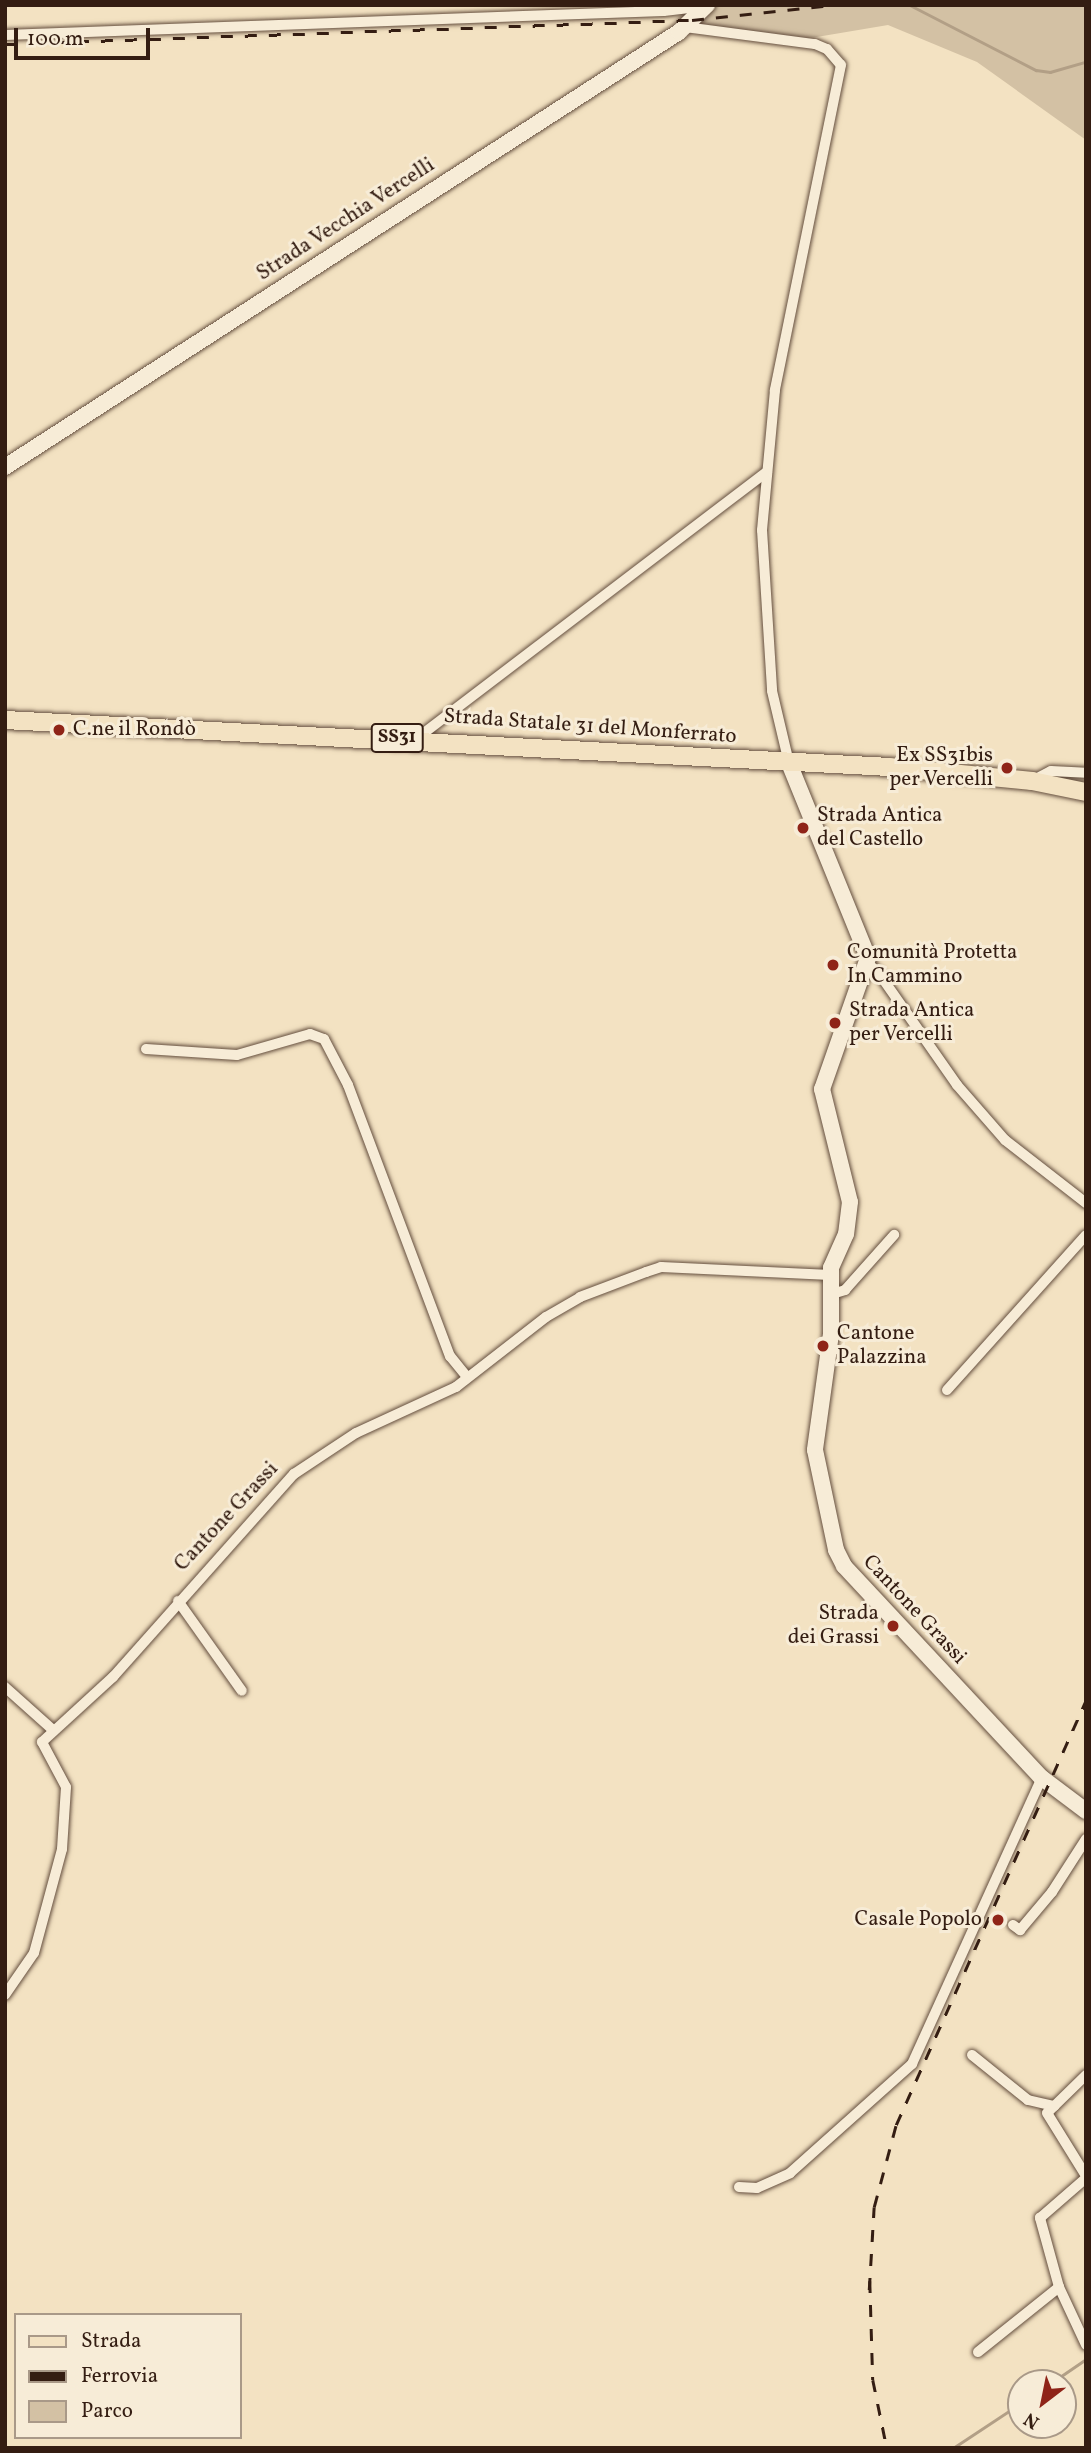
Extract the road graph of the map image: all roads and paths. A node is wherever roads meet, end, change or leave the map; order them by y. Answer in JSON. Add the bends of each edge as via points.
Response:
{"nodes":[{"id":1,"x":707,"y":5,"type":"edge"},
{"id":2,"x":685,"y":27,"type":"junction"},
{"id":3,"x":5,"y":34,"type":"edge"},
{"id":4,"x":5,"y":467,"type":"edge"},
{"id":5,"x":767,"y":472,"type":"junction"},
{"id":6,"x":5,"y":720,"type":"edge"},
{"id":7,"x":416,"y":739,"type":"junction"},
{"id":8,"x":789,"y":762,"type":"junction"},
{"id":9,"x":1086,"y":773,"type":"edge"},
{"id":10,"x":1032,"y":781,"type":"junction"},
{"id":11,"x":1086,"y":792,"type":"edge"},
{"id":12,"x":867,"y":963,"type":"junction"},
{"id":13,"x":146,"y":1049,"type":"dead end"},
{"id":14,"x":1086,"y":1203,"type":"edge"},
{"id":15,"x":894,"y":1235,"type":"dead end"},
{"id":16,"x":1086,"y":1236,"type":"edge"},
{"id":17,"x":831,"y":1275,"type":"junction"},
{"id":18,"x":832,"y":1294,"type":"junction"},
{"id":19,"x":466,"y":1376,"type":"junction"},
{"id":20,"x":947,"y":1390,"type":"dead end"},
{"id":21,"x":178,"y":1601,"type":"junction"},
{"id":22,"x":5,"y":1688,"type":"edge"},
{"id":23,"x":242,"y":1691,"type":"dead end"},
{"id":24,"x":53,"y":1730,"type":"junction"},
{"id":25,"x":1045,"y":1780,"type":"junction"},
{"id":26,"x":1086,"y":1811,"type":"edge"},
{"id":27,"x":1086,"y":1839,"type":"edge"},
{"id":28,"x":1013,"y":1925,"type":"dead end"},
{"id":29,"x":5,"y":1995,"type":"edge"},
{"id":30,"x":972,"y":2055,"type":"dead end"},
{"id":31,"x":1086,"y":2075,"type":"edge"},
{"id":32,"x":1054,"y":2105,"type":"junction"},
{"id":33,"x":1086,"y":2177,"type":"edge"},
{"id":34,"x":738,"y":2186,"type":"dead end"},
{"id":35,"x":1059,"y":2287,"type":"junction"},
{"id":36,"x":1086,"y":2345,"type":"edge"},
{"id":37,"x":978,"y":2352,"type":"dead end"}],
"edges":[{"from":1,"to":2,"type":"street","name":"Strada Vecchia Vercelli"},
{"from":1,"to":3,"type":"street","via":[[664,11]]},
{"from":2,"to":4,"type":"street","name":"Strada Vecchia Vercelli"},
{"from":2,"to":5,"type":"street","via":[[815,44],[827,49],[841,65],[775,390]]},
{"from":5,"to":7,"type":"street"},
{"from":5,"to":8,"type":"street","via":[[762,530],[764,600],[772,691]]},
{"from":6,"to":7,"type":"main road","name":"Strada Statale 31 del Monferrato","number":"SS31"},
{"from":7,"to":8,"type":"main road","name":"Strada Statale 31 del Monferrato","number":"SS31"},
{"from":8,"to":10,"type":"main road","name":"Strada Statale 31 del Monferrato","number":"SS31"},
{"from":8,"to":12,"type":"street","via":[[865,944]]},
{"from":9,"to":10,"type":"street","via":[[1051,771]]},
{"from":10,"to":11,"type":"main road","name":"Strada Statale 31 del Monferrato","number":"SS31"},
{"from":12,"to":14,"type":"street","via":[[878,972],[957,1085],[1004,1140]]},
{"from":12,"to":17,"type":"street","name":"Cantone Grassi","via":[[823,1077],[825,1116],[850,1202],[849,1223]]},
{"from":13,"to":19,"type":"street","via":[[237,1055],[310,1034],[324,1039],[348,1085],[450,1356]]},
{"from":15,"to":18,"type":"street","via":[[845,1290]]},
{"from":16,"to":20,"type":"street"},
{"from":17,"to":18,"type":"street","name":"Cantone Grassi"},
{"from":17,"to":19,"type":"street","name":"Cantone Grassi","via":[[653,1270],[580,1297]]},
{"from":18,"to":25,"type":"street","name":"Cantone Grassi","via":[[815,1450],[839,1558]]},
{"from":19,"to":21,"type":"street","name":"Cantone Grassi","via":[[456,1387],[356,1433],[294,1474]]},
{"from":21,"to":23,"type":"street"},
{"from":21,"to":24,"type":"street","name":"Cantone Grassi","via":[[113,1677]]},
{"from":22,"to":24,"type":"street"},
{"from":24,"to":29,"type":"street","via":[[43,1742],[66,1787],[62,1849],[34,1953]]},
{"from":25,"to":26,"type":"street","name":"Cantone Grassi"},
{"from":25,"to":34,"type":"street","via":[[912,2064],[790,2173],[757,2188]]},
{"from":27,"to":28,"type":"street","via":[[1052,1892],[1020,1930]]},
{"from":30,"to":32,"type":"street","via":[[1028,2100]]},
{"from":31,"to":32,"type":"street"},
{"from":32,"to":33,"type":"street","via":[[1047,2112]]},
{"from":33,"to":35,"type":"street","via":[[1040,2218]]},
{"from":35,"to":36,"type":"street"},
{"from":35,"to":37,"type":"street"}]}
